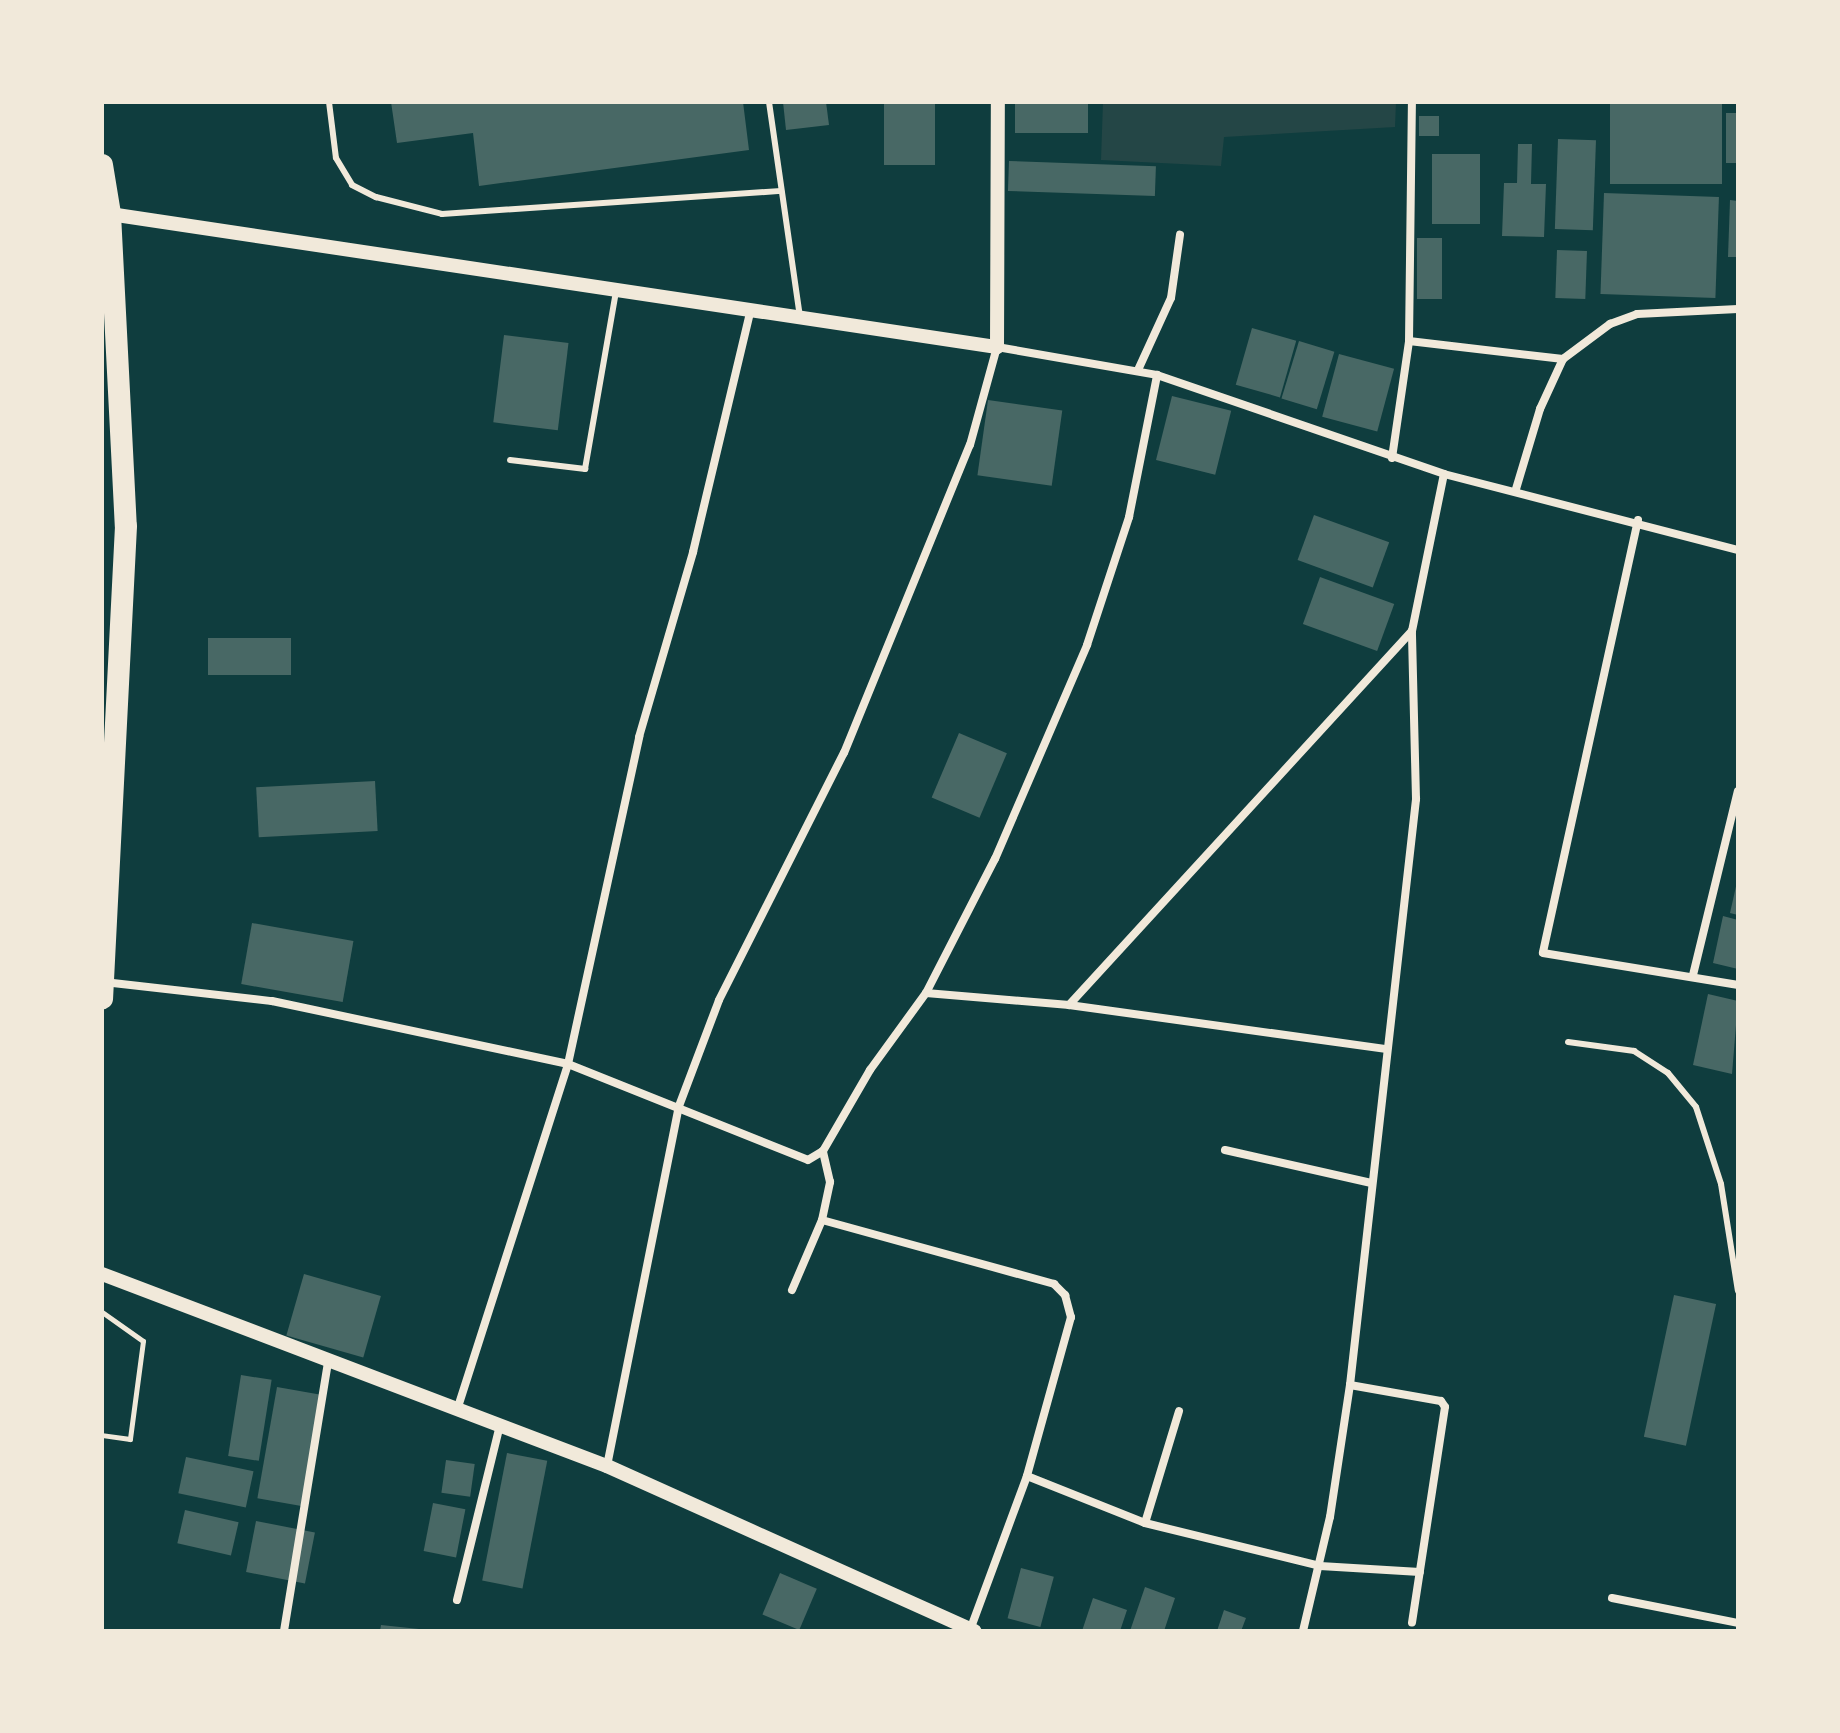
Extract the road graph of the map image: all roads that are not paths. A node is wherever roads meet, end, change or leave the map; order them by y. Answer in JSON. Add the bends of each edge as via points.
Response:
{"nodes":[{"id":1,"x":329,"y":102,"type":"edge"},
{"id":2,"x":769,"y":102,"type":"edge"},
{"id":3,"x":998,"y":102,"type":"edge"},
{"id":4,"x":1412,"y":102,"type":"edge"},
{"id":5,"x":102,"y":165,"type":"edge"},
{"id":6,"x":781,"y":191,"type":"junction"},
{"id":7,"x":110,"y":214,"type":"junction"},
{"id":8,"x":1180,"y":235,"type":"dead end"},
{"id":9,"x":617,"y":289,"type":"junction"},
{"id":10,"x":751,"y":309,"type":"junction"},
{"id":11,"x":1738,"y":309,"type":"edge"},
{"id":12,"x":800,"y":317,"type":"junction"},
{"id":13,"x":1409,"y":341,"type":"junction"},
{"id":14,"x":997,"y":347,"type":"junction"},
{"id":15,"x":1563,"y":359,"type":"junction"},
{"id":16,"x":1138,"y":370,"type":"junction"},
{"id":17,"x":1157,"y":375,"type":"junction"},
{"id":18,"x":1392,"y":458,"type":"junction"},
{"id":19,"x":510,"y":460,"type":"dead end"},
{"id":20,"x":1444,"y":474,"type":"junction"},
{"id":21,"x":1516,"y":489,"type":"junction"},
{"id":22,"x":1638,"y":520,"type":"junction"},
{"id":23,"x":1738,"y":550,"type":"edge"},
{"id":24,"x":1412,"y":631,"type":"junction"},
{"id":25,"x":1738,"y":791,"type":"edge"},
{"id":26,"x":1693,"y":975,"type":"junction"},
{"id":27,"x":103,"y":982,"type":"edge"},
{"id":28,"x":1738,"y":985,"type":"edge"},
{"id":29,"x":926,"y":993,"type":"junction"},
{"id":30,"x":102,"y":998,"type":"edge"},
{"id":31,"x":1069,"y":1005,"type":"junction"},
{"id":32,"x":1568,"y":1042,"type":"dead end"},
{"id":33,"x":1385,"y":1049,"type":"junction"},
{"id":34,"x":568,"y":1064,"type":"junction"},
{"id":35,"x":679,"y":1106,"type":"junction"},
{"id":36,"x":1225,"y":1150,"type":"dead end"},
{"id":37,"x":823,"y":1151,"type":"junction"},
{"id":38,"x":1371,"y":1183,"type":"junction"},
{"id":39,"x":822,"y":1220,"type":"junction"},
{"id":40,"x":102,"y":1274,"type":"edge"},
{"id":41,"x":792,"y":1290,"type":"dead end"},
{"id":42,"x":1738,"y":1291,"type":"edge"},
{"id":43,"x":328,"y":1361,"type":"junction"},
{"id":44,"x":1350,"y":1385,"type":"junction"},
{"id":45,"x":457,"y":1410,"type":"junction"},
{"id":46,"x":1179,"y":1411,"type":"dead end"},
{"id":47,"x":499,"y":1429,"type":"junction"},
{"id":48,"x":607,"y":1466,"type":"junction"},
{"id":49,"x":1027,"y":1476,"type":"junction"},
{"id":50,"x":1145,"y":1523,"type":"junction"},
{"id":51,"x":1320,"y":1566,"type":"junction"},
{"id":52,"x":1420,"y":1572,"type":"junction"},
{"id":53,"x":1612,"y":1598,"type":"dead end"},
{"id":54,"x":457,"y":1600,"type":"dead end"},
{"id":55,"x":1412,"y":1622,"type":"dead end"},
{"id":56,"x":1738,"y":1623,"type":"edge"},
{"id":57,"x":971,"y":1630,"type":"edge"},
{"id":58,"x":284,"y":1631,"type":"edge"},
{"id":59,"x":1303,"y":1631,"type":"edge"}],
"edges":[{"from":1,"to":6,"type":"lane","via":[[336,158],[352,185],[442,214]]},
{"from":2,"to":6,"type":"lane"},
{"from":3,"to":14,"type":"street"},
{"from":4,"to":13,"type":"street"},
{"from":5,"to":7,"type":"highway"},
{"from":6,"to":12,"type":"lane"},
{"from":7,"to":9,"type":"street"},
{"from":7,"to":27,"type":"highway","via":[[126,526]]},
{"from":8,"to":16,"type":"street","via":[[1171,298]]},
{"from":9,"to":10,"type":"street"},
{"from":9,"to":19,"type":"lane","via":[[585,469]]},
{"from":10,"to":12,"type":"street"},
{"from":10,"to":34,"type":"street","via":[[693,552],[639,737]]},
{"from":11,"to":15,"type":"street","via":[[1637,314],[1610,324]]},
{"from":12,"to":14,"type":"street"},
{"from":13,"to":15,"type":"street"},
{"from":13,"to":18,"type":"street"},
{"from":14,"to":16,"type":"street"},
{"from":14,"to":35,"type":"street","via":[[970,445],[844,753],[719,1000]]},
{"from":15,"to":21,"type":"street","via":[[1540,409]]},
{"from":16,"to":17,"type":"street"},
{"from":17,"to":18,"type":"street"},
{"from":17,"to":29,"type":"street","via":[[1129,517],[1087,645],[995,859]]},
{"from":18,"to":20,"type":"street"},
{"from":20,"to":21,"type":"street"},
{"from":20,"to":24,"type":"street"},
{"from":21,"to":22,"type":"street"},
{"from":22,"to":23,"type":"street"},
{"from":22,"to":26,"type":"street","via":[[1543,953]]},
{"from":24,"to":31,"type":"street"},
{"from":24,"to":33,"type":"street","via":[[1416,799]]},
{"from":25,"to":26,"type":"street"},
{"from":26,"to":28,"type":"street"},
{"from":27,"to":30,"type":"highway"},
{"from":27,"to":34,"type":"street","via":[[272,1001]]},
{"from":29,"to":31,"type":"street"},
{"from":29,"to":37,"type":"street","via":[[870,1070]]},
{"from":31,"to":33,"type":"street"},
{"from":32,"to":42,"type":"lane","via":[[1634,1051],[1668,1073],[1696,1107],[1721,1184]]},
{"from":33,"to":38,"type":"street"},
{"from":34,"to":35,"type":"street"},
{"from":34,"to":45,"type":"street"},
{"from":35,"to":37,"type":"street","via":[[808,1160]]},
{"from":35,"to":48,"type":"street"},
{"from":36,"to":38,"type":"street"},
{"from":37,"to":39,"type":"street","via":[[830,1182]]},
{"from":38,"to":44,"type":"street"},
{"from":39,"to":41,"type":"street"},
{"from":39,"to":49,"type":"street","via":[[1054,1284],[1065,1295],[1071,1317]]},
{"from":40,"to":43,"type":"street"},
{"from":43,"to":45,"type":"street"},
{"from":43,"to":58,"type":"street"},
{"from":44,"to":51,"type":"street"},
{"from":44,"to":52,"type":"street","via":[[1441,1401],[1445,1407]]},
{"from":45,"to":47,"type":"street"},
{"from":46,"to":50,"type":"street"},
{"from":47,"to":48,"type":"street"},
{"from":47,"to":54,"type":"street"},
{"from":48,"to":57,"type":"street"},
{"from":49,"to":50,"type":"street"},
{"from":49,"to":57,"type":"street"},
{"from":50,"to":51,"type":"street"},
{"from":51,"to":52,"type":"street"},
{"from":51,"to":59,"type":"street"},
{"from":52,"to":55,"type":"street"},
{"from":53,"to":56,"type":"street"}]}
